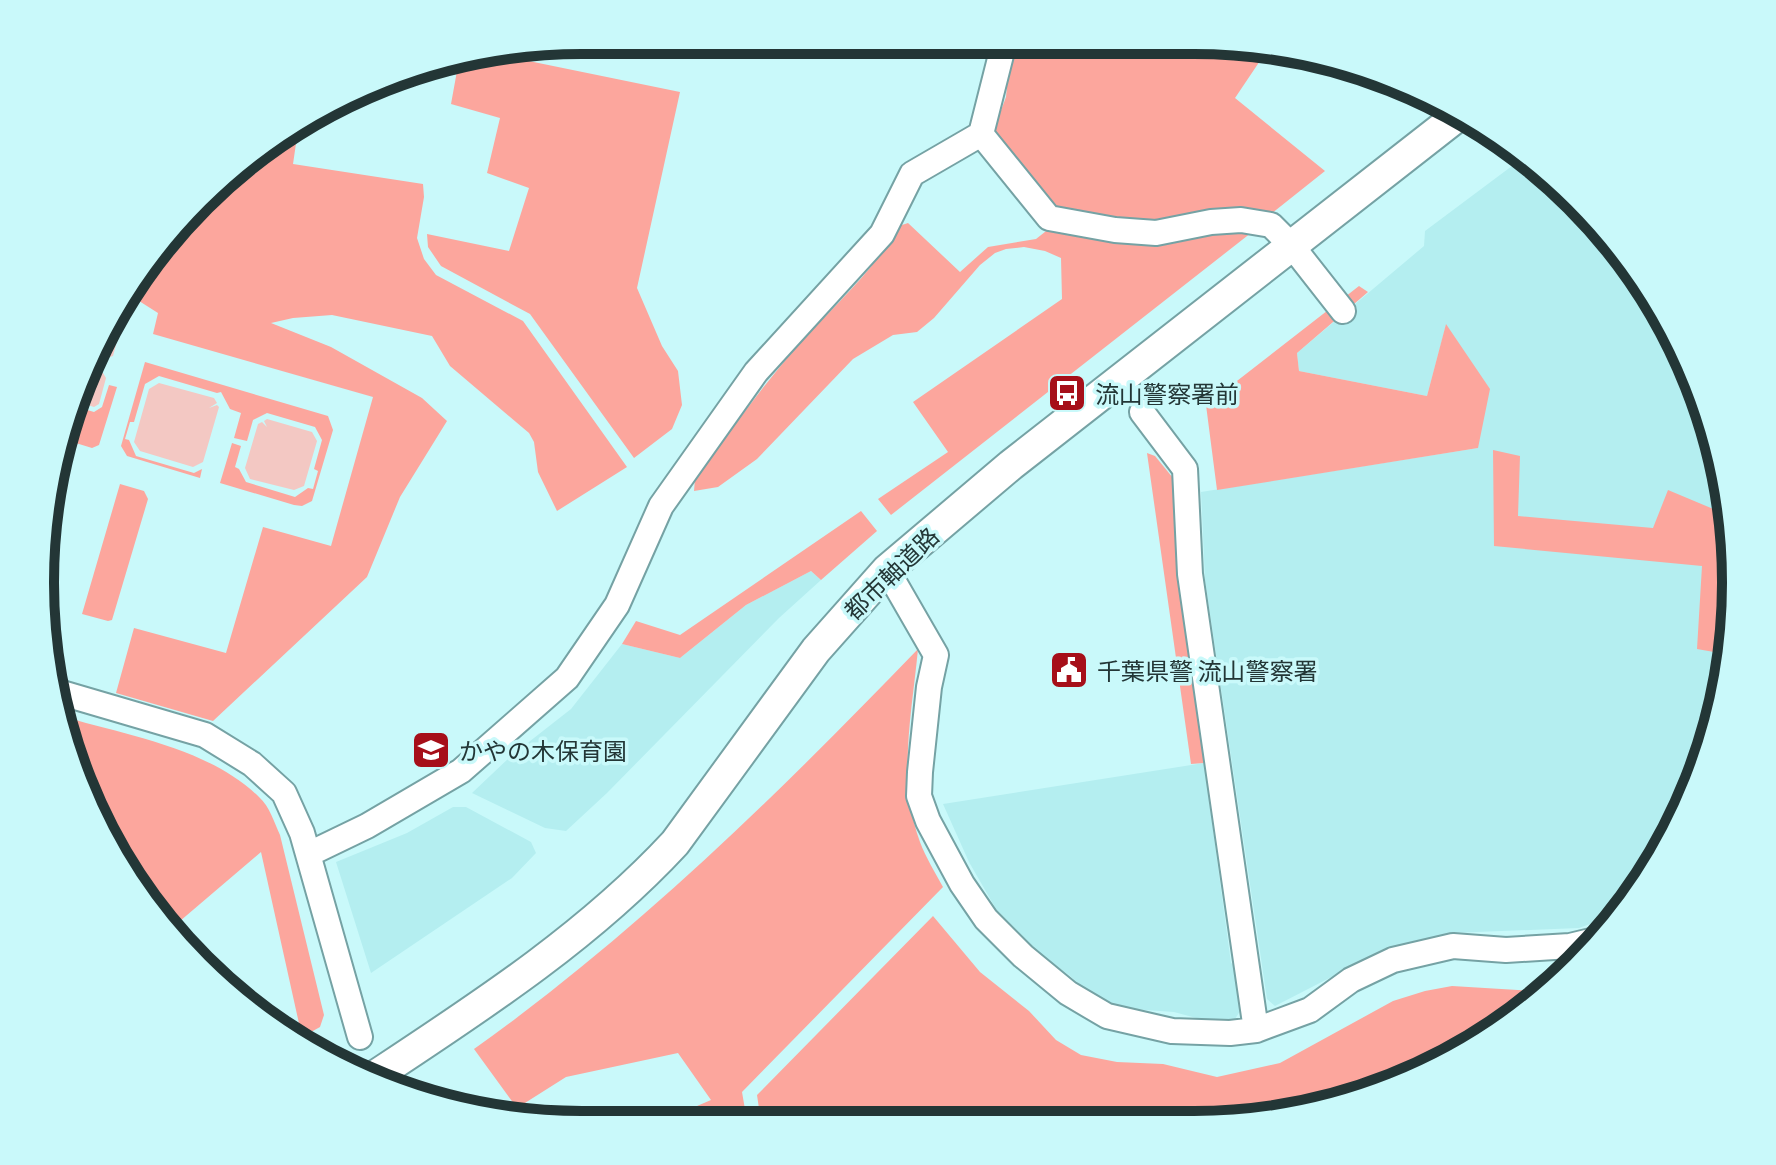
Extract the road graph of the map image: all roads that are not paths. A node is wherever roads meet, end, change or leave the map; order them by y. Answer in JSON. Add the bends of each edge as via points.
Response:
{"nodes":[{"id":1,"x":1001,"y":54,"type":"edge"},
{"id":2,"x":1451,"y":121,"type":"edge"},
{"id":3,"x":981,"y":134,"type":"junction"},
{"id":4,"x":1292,"y":246,"type":"junction"},
{"id":5,"x":1343,"y":311,"type":"dead end"},
{"id":6,"x":1142,"y":412,"type":"dead end"},
{"id":7,"x":887,"y":570,"type":"junction"},
{"id":8,"x":66,"y":694,"type":"edge"},
{"id":9,"x":309,"y":854,"type":"junction"},
{"id":10,"x":1579,"y":944,"type":"edge"},
{"id":11,"x":1256,"y":1030,"type":"junction"},
{"id":12,"x":360,"y":1037,"type":"dead end"},
{"id":13,"x":389,"y":1074,"type":"edge"}],
"edges":[{"from":1,"to":3,"type":"street"},
{"from":2,"to":4,"type":"street","name":"都市軸道路"},
{"from":3,"to":4,"type":"street","via":[[1049,218],[1156,233],[1241,220],[1271,225]]},
{"from":3,"to":9,"type":"street","via":[[912,174],[882,234],[756,372],[661,506],[617,605],[567,678],[461,771]]},
{"from":4,"to":5,"type":"street"},
{"from":4,"to":7,"type":"street","name":"都市軸道路","via":[[1011,465]]},
{"from":6,"to":11,"type":"street","via":[[1185,469],[1190,574]]},
{"from":7,"to":11,"type":"street","via":[[936,655],[919,796],[962,884],[986,919],[1068,993],[1107,1016],[1172,1031]]},
{"from":7,"to":13,"type":"street","name":"都市軸道路","via":[[816,650],[651,869],[570,939]]},
{"from":8,"to":9,"type":"street","via":[[205,735],[252,764],[284,793]]},
{"from":9,"to":12,"type":"street"},
{"from":10,"to":11,"type":"street","via":[[1506,950],[1453,946],[1393,960],[1351,980],[1310,1010]]}]}
